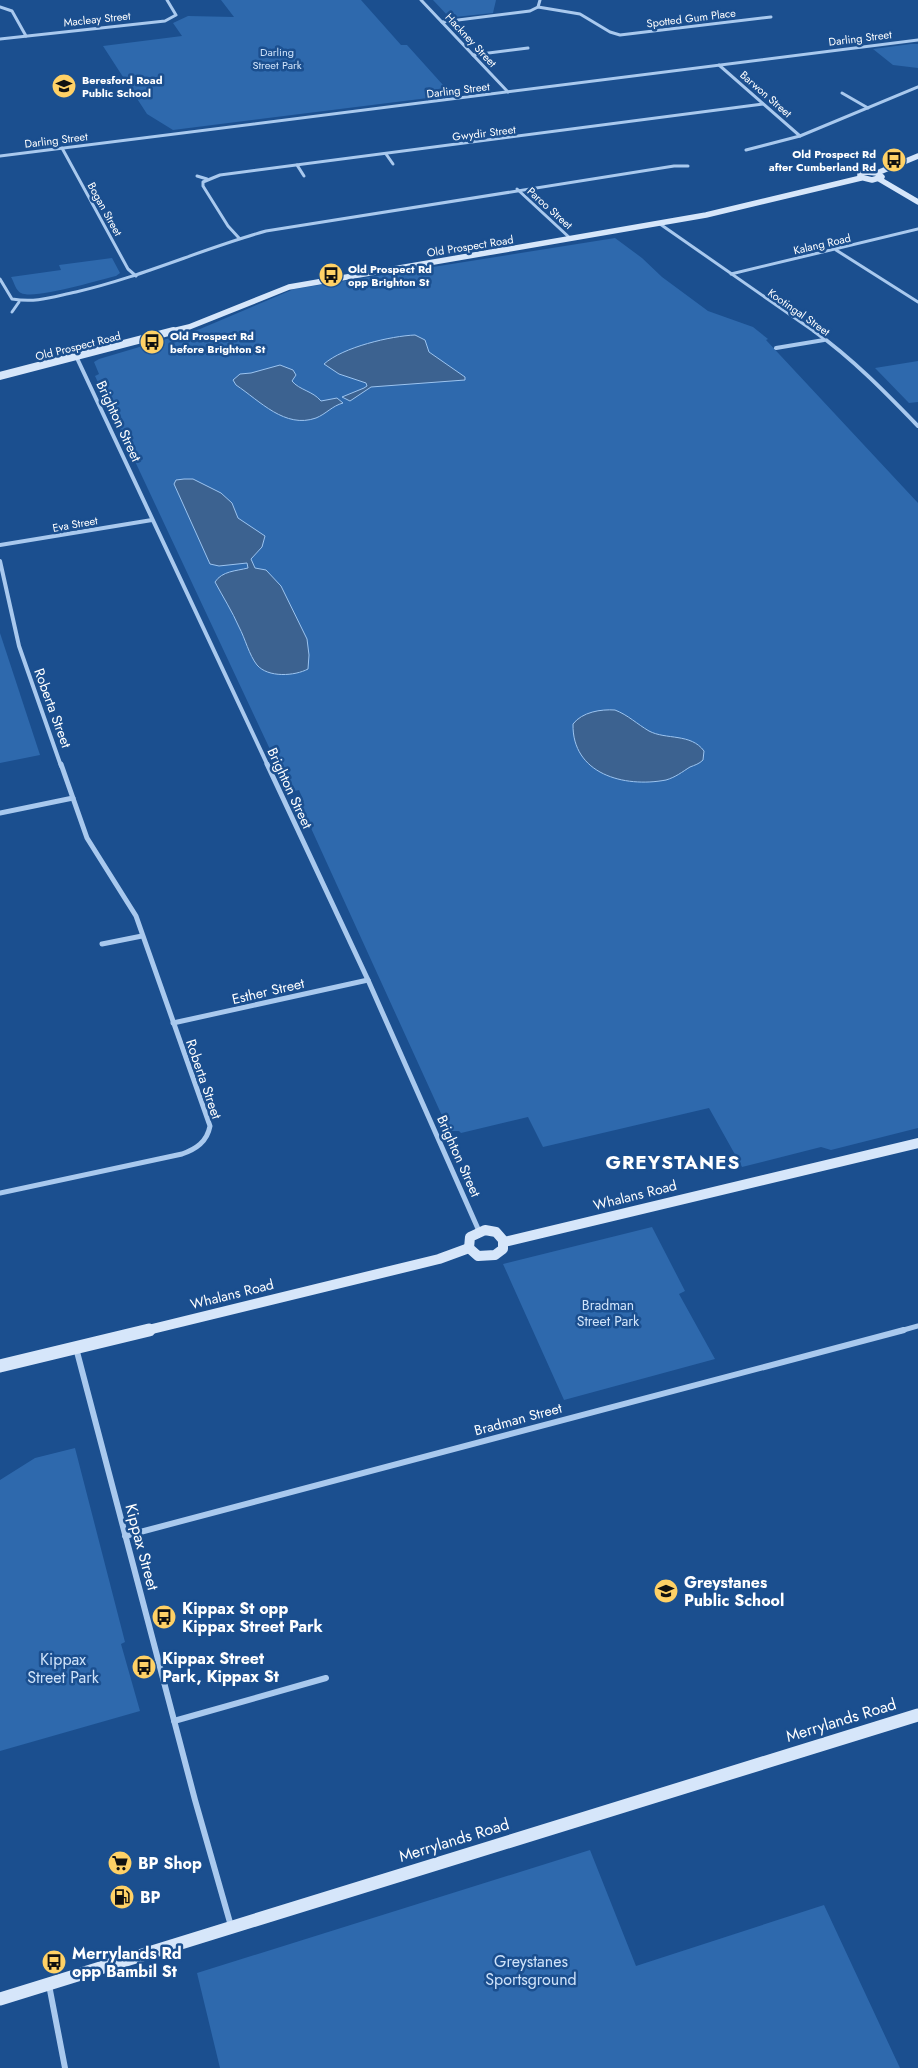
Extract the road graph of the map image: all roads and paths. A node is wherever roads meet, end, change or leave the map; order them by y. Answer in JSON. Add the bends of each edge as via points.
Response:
{"nodes":[{"id":1,"x":167,"y":0,"type":"edge"},
{"id":2,"x":421,"y":0,"type":"edge"},
{"id":3,"x":540,"y":0,"type":"edge"},
{"id":4,"x":0,"y":7,"type":"edge"},
{"id":5,"x":538,"y":7,"type":"junction"},
{"id":6,"x":771,"y":17,"type":"dead end"},
{"id":7,"x":442,"y":22,"type":"junction"},
{"id":8,"x":26,"y":36,"type":"junction"},
{"id":9,"x":0,"y":39,"type":"edge"},
{"id":10,"x":918,"y":40,"type":"edge"},
{"id":11,"x":528,"y":48,"type":"dead end"},
{"id":12,"x":473,"y":55,"type":"junction"},
{"id":13,"x":719,"y":65,"type":"junction"},
{"id":14,"x":918,"y":87,"type":"edge"},
{"id":15,"x":508,"y":92,"type":"junction"},
{"id":16,"x":842,"y":93,"type":"dead end"},
{"id":17,"x":763,"y":104,"type":"junction"},
{"id":18,"x":868,"y":108,"type":"junction"},
{"id":19,"x":800,"y":136,"type":"junction"},
{"id":20,"x":62,"y":148,"type":"junction"},
{"id":21,"x":746,"y":150,"type":"dead end"},
{"id":22,"x":386,"y":154,"type":"junction"},
{"id":23,"x":0,"y":156,"type":"edge"},
{"id":24,"x":918,"y":156,"type":"edge"},
{"id":25,"x":393,"y":164,"type":"dead end"},
{"id":26,"x":297,"y":165,"type":"junction"},
{"id":27,"x":688,"y":166,"type":"dead end"},
{"id":28,"x":197,"y":176,"type":"dead end"},
{"id":29,"x":304,"y":176,"type":"dead end"},
{"id":30,"x":878,"y":176,"type":"junction"},
{"id":31,"x":207,"y":179,"type":"junction"},
{"id":32,"x":517,"y":189,"type":"junction"},
{"id":33,"x":918,"y":202,"type":"edge"},
{"id":34,"x":660,"y":224,"type":"junction"},
{"id":35,"x":918,"y":229,"type":"edge"},
{"id":36,"x":239,"y":238,"type":"junction"},
{"id":37,"x":571,"y":239,"type":"junction"},
{"id":38,"x":836,"y":250,"type":"junction"},
{"id":39,"x":731,"y":274,"type":"junction"},
{"id":40,"x":136,"y":276,"type":"junction"},
{"id":41,"x":0,"y":280,"type":"edge"},
{"id":42,"x":19,"y":302,"type":"junction"},
{"id":43,"x":918,"y":302,"type":"edge"},
{"id":44,"x":12,"y":312,"type":"dead end"},
{"id":45,"x":824,"y":340,"type":"junction"},
{"id":46,"x":776,"y":348,"type":"dead end"},
{"id":47,"x":76,"y":356,"type":"junction"},
{"id":48,"x":0,"y":376,"type":"edge"},
{"id":49,"x":918,"y":426,"type":"edge"},
{"id":50,"x":152,"y":520,"type":"junction"},
{"id":51,"x":0,"y":546,"type":"edge"},
{"id":52,"x":0,"y":565,"type":"edge"},
{"id":53,"x":73,"y":798,"type":"junction"},
{"id":54,"x":0,"y":812,"type":"edge"},
{"id":55,"x":142,"y":936,"type":"junction"},
{"id":56,"x":102,"y":944,"type":"dead end"},
{"id":57,"x":368,"y":980,"type":"junction"},
{"id":58,"x":173,"y":1023,"type":"junction"},
{"id":59,"x":918,"y":1143,"type":"edge"},
{"id":60,"x":0,"y":1193,"type":"edge"},
{"id":61,"x":479,"y":1231,"type":"junction"},
{"id":62,"x":504,"y":1242,"type":"junction"},
{"id":63,"x":469,"y":1248,"type":"junction"},
{"id":64,"x":918,"y":1326,"type":"edge"},
{"id":65,"x":76,"y":1347,"type":"junction"},
{"id":66,"x":0,"y":1366,"type":"edge"},
{"id":67,"x":125,"y":1536,"type":"junction"},
{"id":68,"x":326,"y":1678,"type":"dead end"},
{"id":69,"x":918,"y":1715,"type":"edge"},
{"id":70,"x":174,"y":1721,"type":"junction"},
{"id":71,"x":232,"y":1926,"type":"junction"},
{"id":72,"x":49,"y":1984,"type":"junction"},
{"id":73,"x":0,"y":1999,"type":"edge"},
{"id":74,"x":65,"y":2068,"type":"edge"}],
"edges":[{"from":1,"to":8,"type":"street","name":"Macleay Street","via":[[176,15],[165,21]]},
{"from":2,"to":7,"type":"street","name":"Hackney Street"},
{"from":3,"to":5,"type":"street"},
{"from":4,"to":8,"type":"street","via":[[12,11]]},
{"from":5,"to":6,"type":"street","name":"Spotted Gum Place","via":[[584,15],[612,36]]},
{"from":5,"to":7,"type":"street","via":[[527,12]]},
{"from":7,"to":12,"type":"street","name":"Hackney Street"},
{"from":8,"to":9,"type":"street","name":"Macleay Street"},
{"from":10,"to":13,"type":"street","name":"Darling Street"},
{"from":11,"to":12,"type":"street"},
{"from":12,"to":15,"type":"street","name":"Hackney Street"},
{"from":13,"to":15,"type":"street","name":"Darling Street"},
{"from":13,"to":17,"type":"street","name":"Barwon Street"},
{"from":14,"to":18,"type":"street"},
{"from":15,"to":20,"type":"street","name":"Darling Street"},
{"from":16,"to":18,"type":"street"},
{"from":17,"to":19,"type":"street","name":"Barwon Street"},
{"from":17,"to":22,"type":"street","name":"Gwydir Street"},
{"from":18,"to":19,"type":"street"},
{"from":19,"to":21,"type":"street"},
{"from":20,"to":23,"type":"street","name":"Darling Street"},
{"from":20,"to":40,"type":"street","name":"Bogan Street","via":[[128,269]]},
{"from":22,"to":25,"type":"street"},
{"from":22,"to":26,"type":"street","name":"Gwydir Street"},
{"from":24,"to":30,"type":"main road"},
{"from":26,"to":29,"type":"street"},
{"from":26,"to":31,"type":"street","name":"Gwydir Street"},
{"from":27,"to":32,"type":"street"},
{"from":28,"to":31,"type":"street","name":"Gwydir Street"},
{"from":30,"to":33,"type":"main road"},
{"from":30,"to":34,"type":"main road","name":"Old Prospect Road"},
{"from":31,"to":36,"type":"street","via":[[203,186]]},
{"from":32,"to":36,"type":"street","via":[[401,211],[279,228]]},
{"from":32,"to":37,"type":"street","name":"Paroo Street"},
{"from":34,"to":37,"type":"main road","name":"Old Prospect Road"},
{"from":34,"to":39,"type":"street","name":"Kootingal Street"},
{"from":35,"to":38,"type":"street","name":"Kalang Road"},
{"from":36,"to":40,"type":"street"},
{"from":37,"to":47,"type":"main road","name":"Old Prospect Road","via":[[289,287],[189,327]]},
{"from":38,"to":39,"type":"street","name":"Kalang Road"},
{"from":38,"to":43,"type":"street"},
{"from":39,"to":45,"type":"street","name":"Kootingal Street"},
{"from":40,"to":42,"type":"street","via":[[32,302]]},
{"from":41,"to":42,"type":"street","via":[[9,297]]},
{"from":42,"to":44,"type":"street"},
{"from":45,"to":46,"type":"street"},
{"from":45,"to":49,"type":"street","name":"Kootingal Street","via":[[868,374]]},
{"from":47,"to":48,"type":"main road","name":"Old Prospect Road"},
{"from":47,"to":50,"type":"street","name":"Brighton Street"},
{"from":50,"to":51,"type":"street","name":"Eva Street"},
{"from":50,"to":57,"type":"street","name":"Brighton Street"},
{"from":52,"to":53,"type":"street","name":"Roberta Street","via":[[18,646]]},
{"from":53,"to":54,"type":"street"},
{"from":53,"to":55,"type":"street","name":"Roberta Street","via":[[87,838],[134,912]]},
{"from":55,"to":56,"type":"street"},
{"from":55,"to":58,"type":"street","name":"Roberta Street"},
{"from":57,"to":58,"type":"street","name":"Esther Street"},
{"from":57,"to":61,"type":"street","name":"Brighton Street"},
{"from":58,"to":60,"type":"street","name":"Roberta Street","via":[[208,1119],[210,1132],[203,1142],[182,1154]]},
{"from":59,"to":62,"type":"main road","name":"Whalans Road"},
{"from":61,"to":62,"type":"main road","via":[[496,1232]]},
{"from":61,"to":63,"type":"main road","via":[[470,1237]]},
{"from":62,"to":63,"type":"main road","via":[[500,1252],[490,1257],[478,1256]]},
{"from":63,"to":65,"type":"main road","name":"Whalans Road","via":[[439,1259]]},
{"from":64,"to":67,"type":"street","name":"Bradman Street"},
{"from":65,"to":66,"type":"main road","name":"Whalans Road"},
{"from":65,"to":67,"type":"street","name":"Kippax Street"},
{"from":67,"to":70,"type":"street","name":"Kippax Street"},
{"from":68,"to":70,"type":"street"},
{"from":69,"to":71,"type":"main road","name":"Merrylands Road"},
{"from":70,"to":71,"type":"street","name":"Kippax Street"},
{"from":71,"to":72,"type":"main road","name":"Merrylands Road"},
{"from":72,"to":73,"type":"main road","name":"Merrylands Road"},
{"from":72,"to":74,"type":"street"}]}
